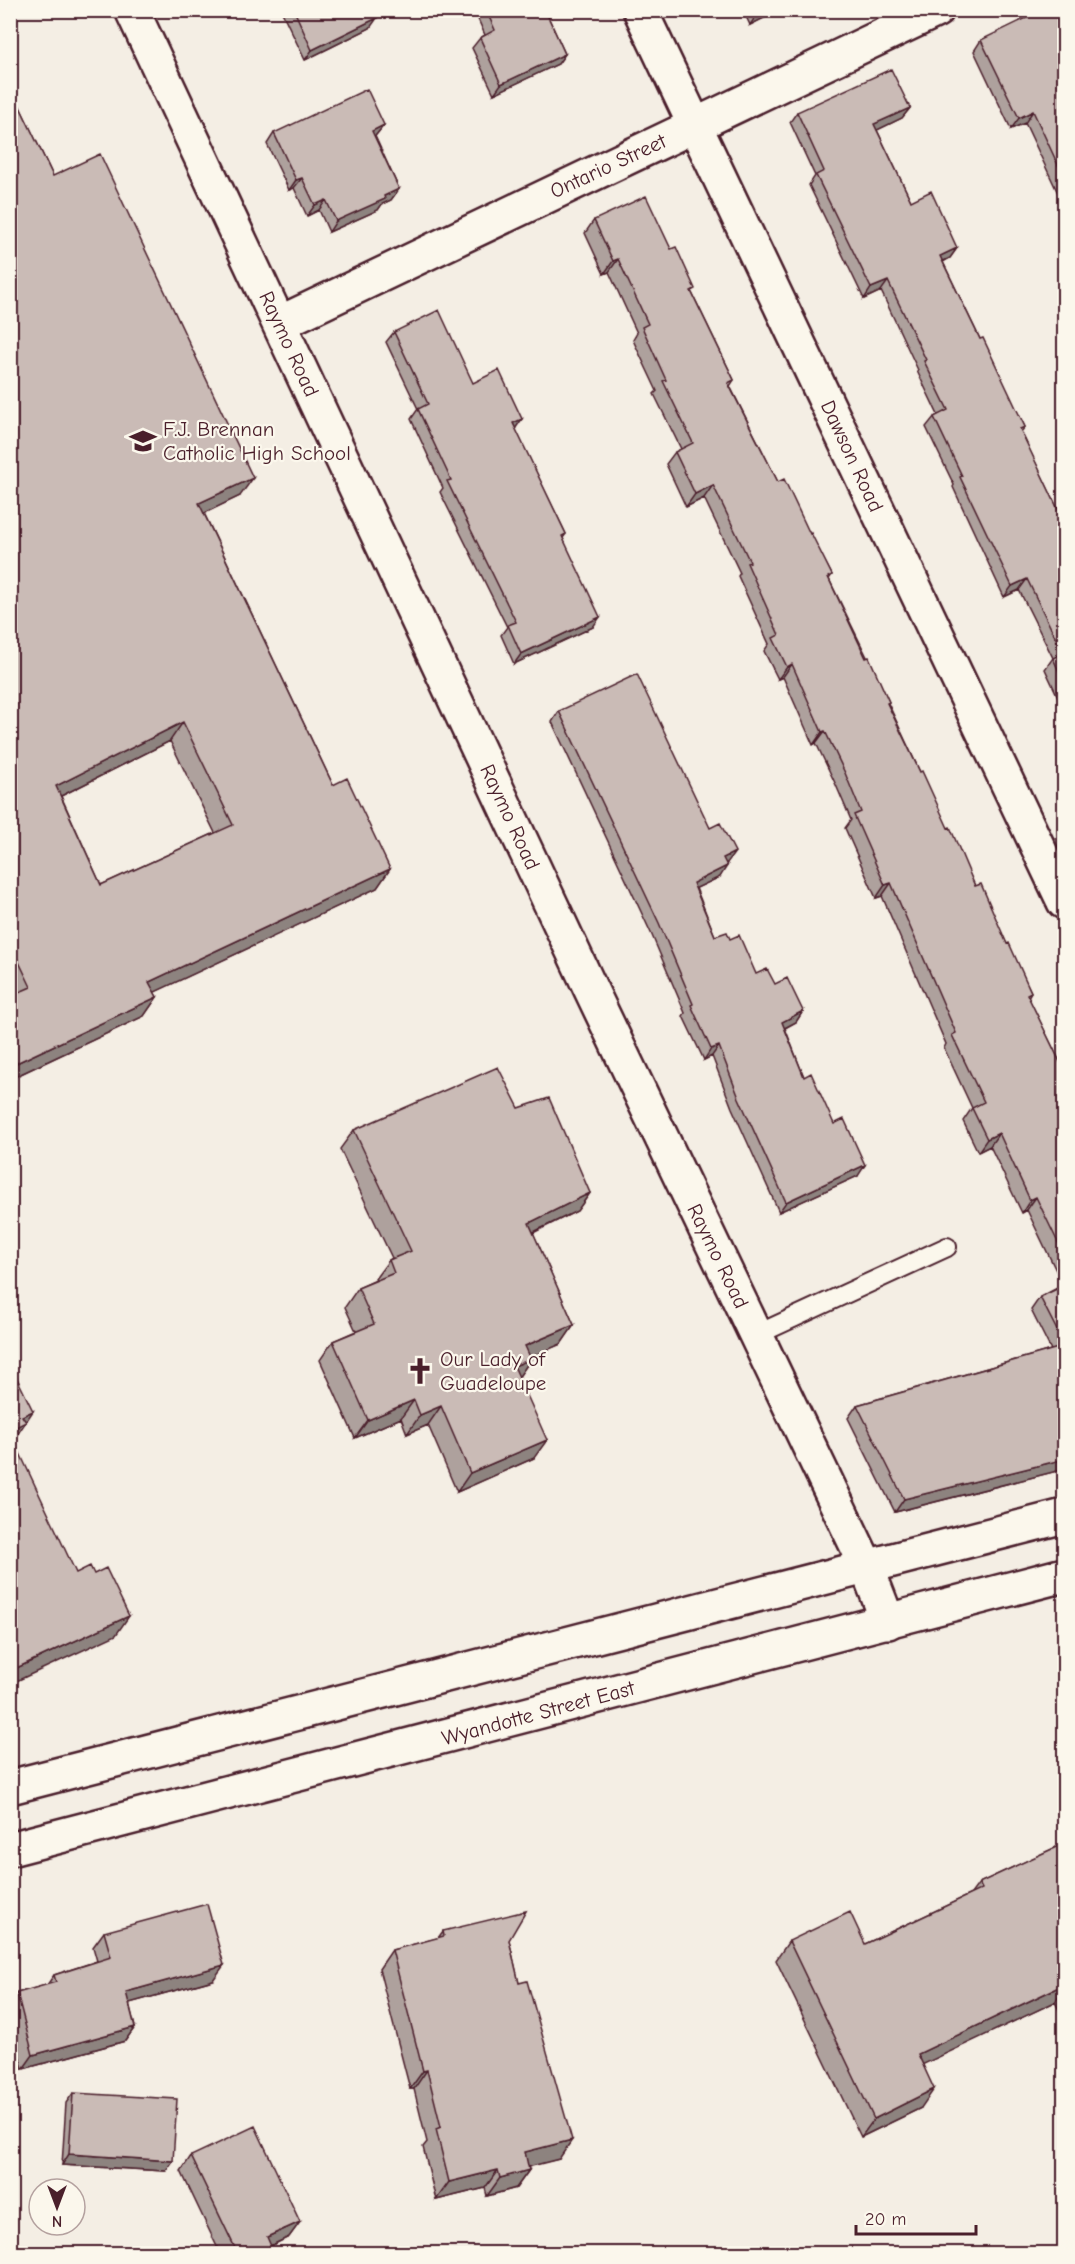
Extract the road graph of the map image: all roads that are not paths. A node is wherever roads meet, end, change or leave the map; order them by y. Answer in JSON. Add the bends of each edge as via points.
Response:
{"nodes":[{"id":1,"x":132,"y":10,"type":"edge"},
{"id":2,"x":640,"y":10,"type":"edge"},
{"id":3,"x":937,"y":10,"type":"edge"},
{"id":4,"x":694,"y":125,"type":"junction"},
{"id":5,"x":280,"y":323,"type":"junction"},
{"id":6,"x":1065,"y":902,"type":"edge"},
{"id":7,"x":946,"y":1247,"type":"dead end"},
{"id":8,"x":756,"y":1335,"type":"junction"},
{"id":9,"x":1065,"y":1515,"type":"edge"},
{"id":10,"x":866,"y":1565,"type":"junction"},
{"id":11,"x":1065,"y":1575,"type":"edge"},
{"id":12,"x":888,"y":1622,"type":"junction"},
{"id":13,"x":10,"y":1787,"type":"edge"},
{"id":14,"x":10,"y":1850,"type":"edge"}],
"edges":[{"from":1,"to":5,"type":"street","name":"Raymo Road"},
{"from":2,"to":4,"type":"street","name":"Dawson Road"},
{"from":3,"to":4,"type":"street","name":"Ontario Street"},
{"from":4,"to":5,"type":"street","name":"Ontario Street"},
{"from":4,"to":6,"type":"street","name":"Dawson Road"},
{"from":5,"to":8,"type":"street","name":"Raymo Road"},
{"from":7,"to":8,"type":"lane"},
{"from":8,"to":10,"type":"street","name":"Raymo Road"},
{"from":9,"to":10,"type":"street"},
{"from":10,"to":12,"type":"street","name":"Raymo Road"},
{"from":10,"to":13,"type":"street"},
{"from":11,"to":12,"type":"street","name":"Wyandotte Street East"},
{"from":12,"to":14,"type":"street","name":"Wyandotte Street East"}]}
